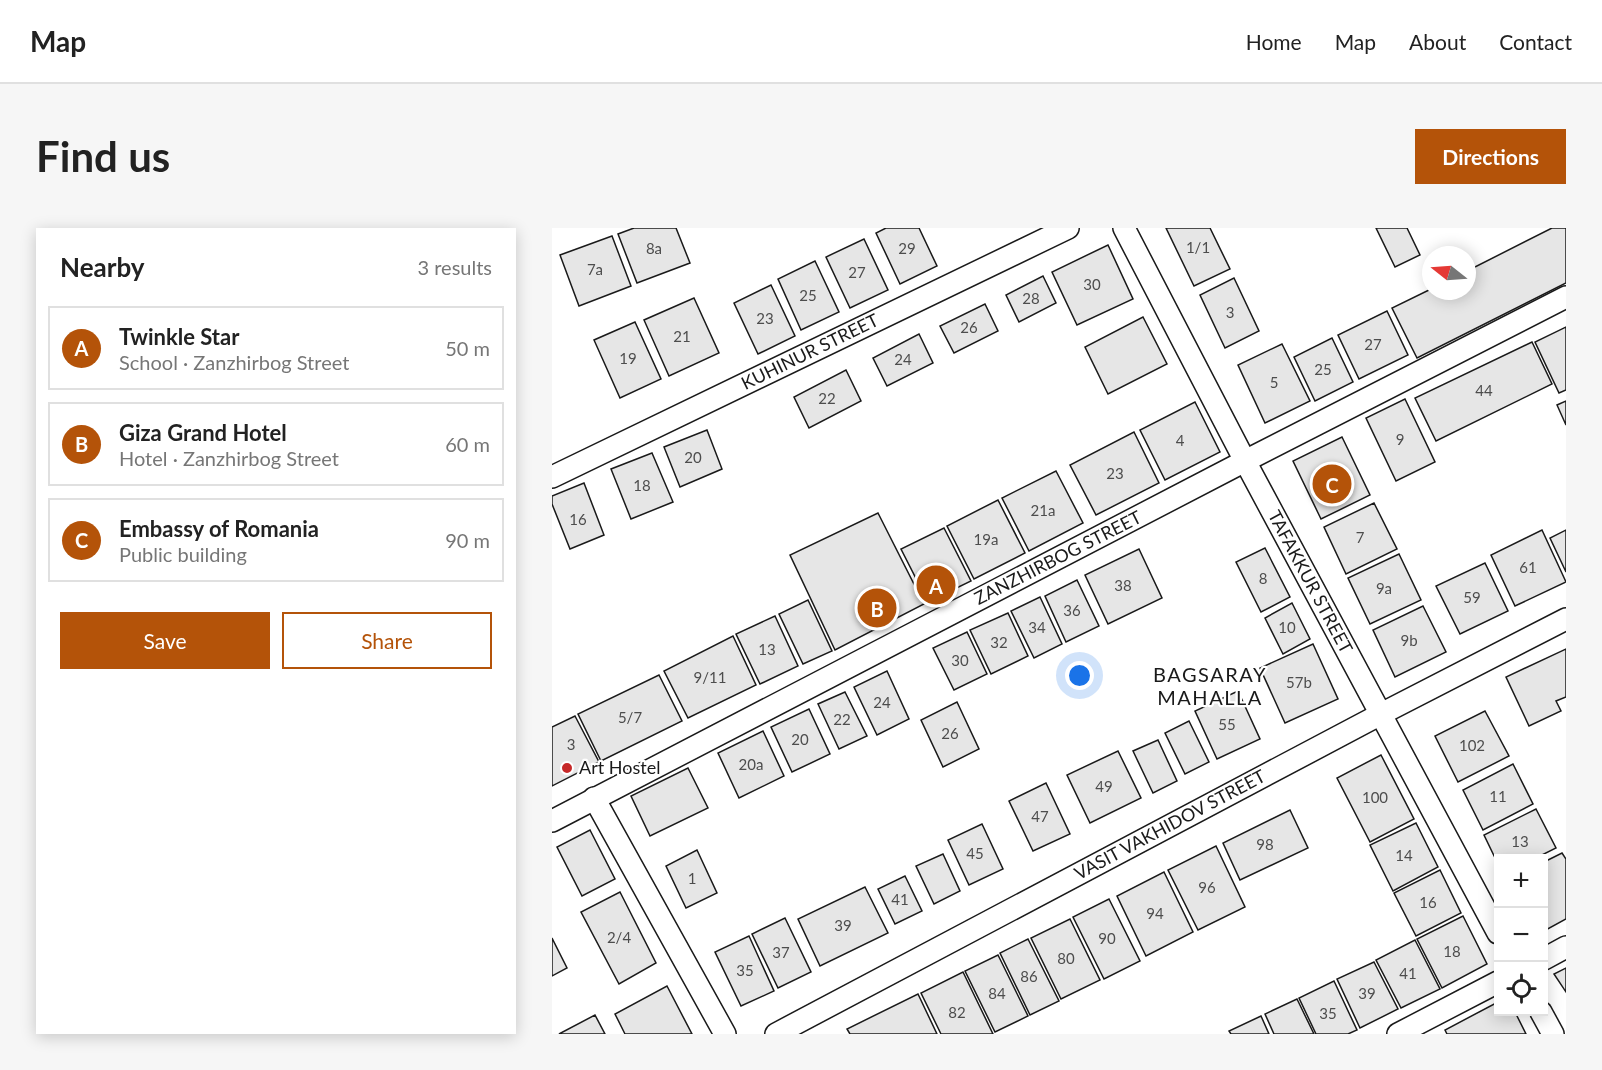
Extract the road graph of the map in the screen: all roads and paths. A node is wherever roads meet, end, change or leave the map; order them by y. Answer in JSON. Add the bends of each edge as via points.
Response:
{"nodes":[{"id":1,"x":1068,"y":228,"type":"edge"},
{"id":2,"x":1124,"y":228,"type":"edge"},
{"id":3,"x":1566,"y":297,"type":"edge"},
{"id":4,"x":1245,"y":461,"type":"junction"},
{"id":5,"x":552,"y":477,"type":"edge"},
{"id":6,"x":1566,"y":619,"type":"edge"},
{"id":7,"x":1381,"y":714,"type":"junction"},
{"id":8,"x":594,"y":798,"type":"junction"},
{"id":9,"x":552,"y":821,"type":"edge"},
{"id":10,"x":1494,"y":926,"type":"edge"},
{"id":11,"x":1566,"y":947,"type":"edge"},
{"id":12,"x":1548,"y":957,"type":"edge"},
{"id":13,"x":1494,"y":984,"type":"edge"},
{"id":14,"x":1544,"y":1016,"type":"edge"},
{"id":15,"x":725,"y":1034,"type":"edge"},
{"id":16,"x":776,"y":1034,"type":"edge"},
{"id":17,"x":1398,"y":1034,"type":"edge"},
{"id":18,"x":1553,"y":1034,"type":"edge"}],
"edges":[{"from":1,"to":5,"type":"street","name":"KUHINUR STREET"},
{"from":2,"to":4,"type":"street","name":"TAFAKKUR STREET"},
{"from":3,"to":4,"type":"street","name":"ZANZHIRBOG STREET"},
{"from":4,"to":7,"type":"street","name":"TAFAKKUR STREET"},
{"from":4,"to":8,"type":"street","name":"ZANZHIRBOG STREET"},
{"from":6,"to":7,"type":"street","name":"VASIT VAKHIDOV STREET"},
{"from":7,"to":10,"type":"street","name":"TAFAKKUR STREET"},
{"from":7,"to":16,"type":"street","name":"VASIT VAKHIDOV STREET"},
{"from":8,"to":9,"type":"street","name":"ZANZHIRBOG STREET"},
{"from":8,"to":15,"type":"street"},
{"from":11,"to":12,"type":"street"},
{"from":13,"to":17,"type":"street"},
{"from":14,"to":18,"type":"street"}]}
